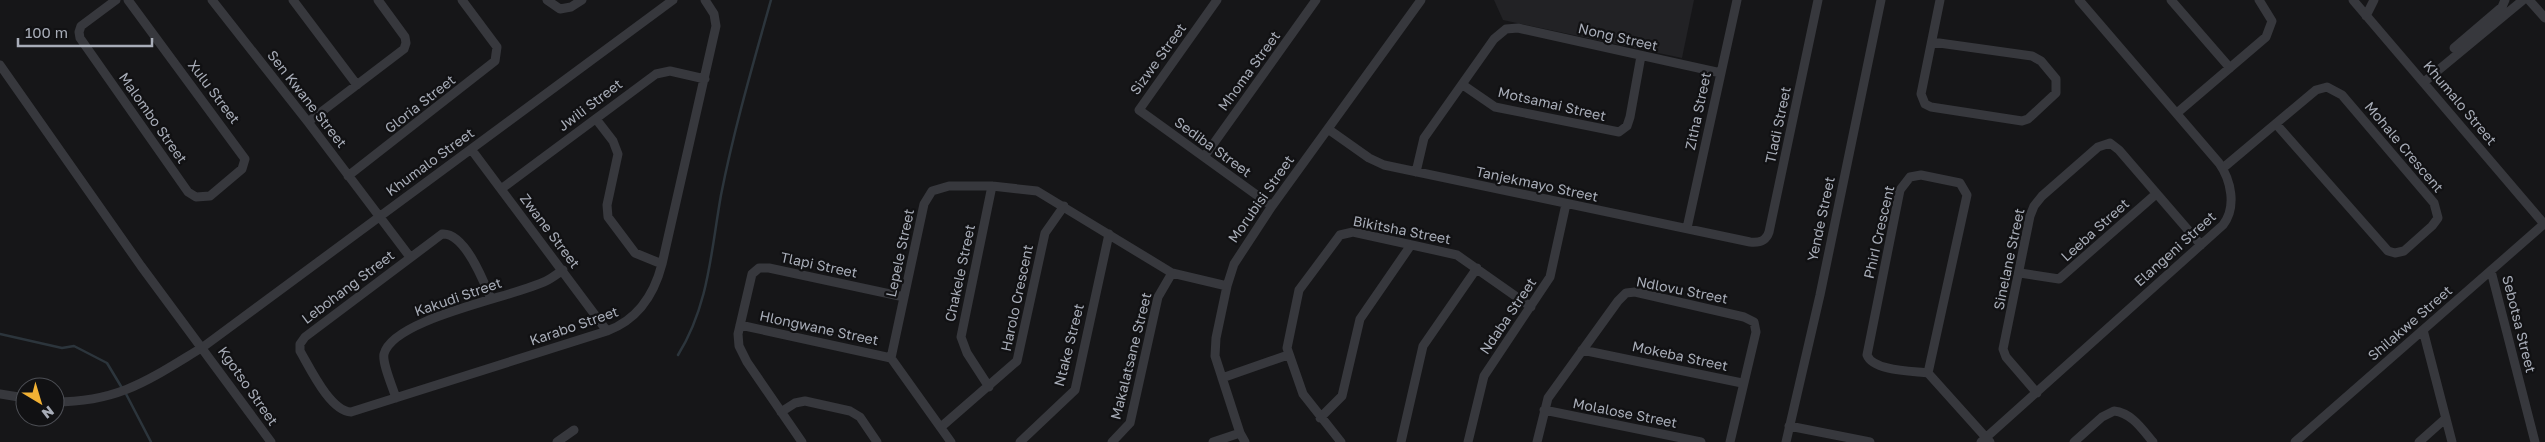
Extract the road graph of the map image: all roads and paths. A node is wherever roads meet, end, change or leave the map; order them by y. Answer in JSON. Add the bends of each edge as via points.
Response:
{"nodes":[{"id":1,"x":116,"y":0,"type":"edge"},
{"id":2,"x":128,"y":0,"type":"edge"},
{"id":3,"x":212,"y":0,"type":"edge"},
{"id":4,"x":293,"y":0,"type":"edge"},
{"id":5,"x":378,"y":0,"type":"edge"},
{"id":6,"x":462,"y":0,"type":"edge"},
{"id":7,"x":547,"y":0,"type":"edge"},
{"id":8,"x":582,"y":0,"type":"edge"},
{"id":9,"x":673,"y":0,"type":"edge"},
{"id":10,"x":705,"y":0,"type":"edge"},
{"id":11,"x":1218,"y":0,"type":"edge"},
{"id":12,"x":1316,"y":0,"type":"edge"},
{"id":13,"x":1421,"y":0,"type":"edge"},
{"id":14,"x":1737,"y":0,"type":"edge"},
{"id":15,"x":1818,"y":0,"type":"edge"},
{"id":16,"x":1881,"y":0,"type":"edge"},
{"id":17,"x":1940,"y":0,"type":"edge"},
{"id":18,"x":2079,"y":0,"type":"edge"},
{"id":19,"x":2171,"y":0,"type":"edge"},
{"id":20,"x":2259,"y":0,"type":"edge"},
{"id":21,"x":2354,"y":0,"type":"edge"},
{"id":22,"x":2374,"y":0,"type":"edge"},
{"id":23,"x":2505,"y":0,"type":"edge"},
{"id":24,"x":2529,"y":0,"type":"edge"},
{"id":25,"x":2517,"y":2,"type":"edge"},
{"id":26,"x":2366,"y":16,"type":"junction"},
{"id":27,"x":2545,"y":18,"type":"edge"},
{"id":28,"x":1932,"y":42,"type":"junction"},
{"id":29,"x":2454,"y":48,"type":"dead end"},
{"id":30,"x":1641,"y":56,"type":"junction"},
{"id":31,"x":0,"y":65,"type":"edge"},
{"id":32,"x":2230,"y":68,"type":"junction"},
{"id":33,"x":1721,"y":73,"type":"junction"},
{"id":34,"x":705,"y":79,"type":"junction"},
{"id":35,"x":2424,"y":82,"type":"junction"},
{"id":36,"x":357,"y":85,"type":"junction"},
{"id":37,"x":1463,"y":85,"type":"junction"},
{"id":38,"x":1139,"y":110,"type":"joint"},
{"id":39,"x":2177,"y":113,"type":"junction"},
{"id":40,"x":596,"y":118,"type":"junction"},
{"id":41,"x":308,"y":122,"type":"junction"},
{"id":42,"x":2276,"y":124,"type":"junction"},
{"id":43,"x":1328,"y":129,"type":"junction"},
{"id":44,"x":471,"y":149,"type":"junction"},
{"id":45,"x":242,"y":153,"type":"joint"},
{"id":46,"x":1204,"y":157,"type":"junction"},
{"id":47,"x":2223,"y":168,"type":"junction"},
{"id":48,"x":1416,"y":172,"type":"junction"},
{"id":49,"x":348,"y":176,"type":"junction"},
{"id":50,"x":992,"y":186,"type":"junction"},
{"id":51,"x":501,"y":189,"type":"junction"},
{"id":52,"x":2156,"y":194,"type":"junction"},
{"id":53,"x":1566,"y":204,"type":"junction"},
{"id":54,"x":1064,"y":206,"type":"junction"},
{"id":55,"x":1272,"y":206,"type":"junction"},
{"id":56,"x":379,"y":216,"type":"junction"},
{"id":57,"x":2545,"y":225,"type":"edge"},
{"id":58,"x":1687,"y":228,"type":"junction"},
{"id":59,"x":1109,"y":234,"type":"junction"},
{"id":60,"x":1750,"y":242,"type":"joint"},
{"id":61,"x":1411,"y":245,"type":"junction"},
{"id":62,"x":2201,"y":245,"type":"junction"},
{"id":63,"x":410,"y":257,"type":"junction"},
{"id":64,"x":662,"y":264,"type":"junction"},
{"id":65,"x":1477,"y":268,"type":"junction"},
{"id":66,"x":562,"y":270,"type":"junction"},
{"id":67,"x":2491,"y":271,"type":"junction"},
{"id":68,"x":1172,"y":273,"type":"junction"},
{"id":69,"x":2020,"y":273,"type":"junction"},
{"id":70,"x":1227,"y":286,"type":"junction"},
{"id":71,"x":904,"y":297,"type":"junction"},
{"id":72,"x":491,"y":299,"type":"junction"},
{"id":73,"x":1531,"y":307,"type":"junction"},
{"id":74,"x":740,"y":325,"type":"junction"},
{"id":75,"x":2423,"y":330,"type":"junction"},
{"id":76,"x":607,"y":331,"type":"junction"},
{"id":77,"x":203,"y":347,"type":"junction"},
{"id":78,"x":1582,"y":350,"type":"junction"},
{"id":79,"x":1288,"y":355,"type":"junction"},
{"id":80,"x":891,"y":358,"type":"junction"},
{"id":81,"x":1928,"y":373,"type":"junction"},
{"id":82,"x":1222,"y":378,"type":"junction"},
{"id":83,"x":1742,"y":383,"type":"junction"},
{"id":84,"x":989,"y":387,"type":"junction"},
{"id":85,"x":2037,"y":392,"type":"junction"},
{"id":86,"x":0,"y":394,"type":"edge"},
{"id":87,"x":15,"y":396,"type":"edge"},
{"id":88,"x":396,"y":398,"type":"junction"},
{"id":89,"x":65,"y":401,"type":"edge"},
{"id":90,"x":1544,"y":410,"type":"junction"},
{"id":91,"x":346,"y":412,"type":"joint"},
{"id":92,"x":781,"y":412,"type":"junction"},
{"id":93,"x":1320,"y":418,"type":"junction"},
{"id":94,"x":2446,"y":418,"type":"junction"},
{"id":95,"x":1789,"y":426,"type":"junction"},
{"id":96,"x":941,"y":427,"type":"junction"},
{"id":97,"x":574,"y":430,"type":"dead end"},
{"id":98,"x":1240,"y":433,"type":"junction"},
{"id":99,"x":1023,"y":441,"type":"edge"},
{"id":100,"x":1986,"y":441,"type":"edge"},
{"id":101,"x":271,"y":442,"type":"edge"},
{"id":102,"x":557,"y":442,"type":"edge"},
{"id":103,"x":802,"y":442,"type":"edge"},
{"id":104,"x":877,"y":442,"type":"edge"},
{"id":105,"x":951,"y":442,"type":"edge"},
{"id":106,"x":1112,"y":442,"type":"edge"},
{"id":107,"x":1213,"y":442,"type":"edge"},
{"id":108,"x":1245,"y":442,"type":"edge"},
{"id":109,"x":1341,"y":442,"type":"edge"},
{"id":110,"x":1401,"y":442,"type":"edge"},
{"id":111,"x":1468,"y":442,"type":"edge"},
{"id":112,"x":1537,"y":442,"type":"edge"},
{"id":113,"x":1701,"y":442,"type":"edge"},
{"id":114,"x":1730,"y":442,"type":"edge"},
{"id":115,"x":1786,"y":442,"type":"edge"},
{"id":116,"x":1870,"y":442,"type":"edge"},
{"id":117,"x":2074,"y":442,"type":"edge"},
{"id":118,"x":2153,"y":442,"type":"edge"},
{"id":119,"x":2295,"y":442,"type":"edge"},
{"id":120,"x":2419,"y":442,"type":"edge"},
{"id":121,"x":2452,"y":442,"type":"edge"},
{"id":122,"x":2535,"y":442,"type":"edge"}],
"edges":[{"from":1,"to":45,"type":"street","name":"Malombo Street","via":[[81,26],[80,38],[188,192],[196,197],[210,196],[242,169]]},
{"from":2,"to":45,"type":"street","name":"Xulu Street"},
{"from":3,"to":41,"type":"street","name":"Sen Kwane Street"},
{"from":4,"to":36,"type":"street"},
{"from":5,"to":36,"type":"street","via":[[406,43],[398,55]]},
{"from":6,"to":49,"type":"street","name":"Gloria Street","via":[[497,47],[495,62]]},
{"from":7,"to":8,"type":"street","via":[[560,9]]},
{"from":9,"to":44,"type":"street","name":"Khumalo Street"},
{"from":10,"to":34,"type":"street","name":"Karabo Street","via":[[716,20]]},
{"from":11,"to":38,"type":"street","name":"Sizwe Street"},
{"from":12,"to":46,"type":"street","name":"Mhoma Street"},
{"from":13,"to":43,"type":"street","name":"Morubisi Street"},
{"from":14,"to":33,"type":"street","name":"Zitha Street"},
{"from":15,"to":60,"type":"street","name":"Tladi Street","via":[[1769,232],[1764,240]]},
{"from":16,"to":95,"type":"street","name":"Yende Street","via":[[1820,295]]},
{"from":17,"to":28,"type":"street"},
{"from":18,"to":39,"type":"street","name":"Elangeni Street"},
{"from":19,"to":32,"type":"street"},
{"from":20,"to":32,"type":"street","via":[[2270,15],[2270,32]]},
{"from":21,"to":26,"type":"street","name":"Khumalo Street"},
{"from":22,"to":26,"type":"street"},
{"from":23,"to":29,"type":"street","via":[[2502,7]]},
{"from":24,"to":27,"type":"street"},
{"from":25,"to":35,"type":"street"},
{"from":26,"to":35,"type":"street","name":"Khumalo Street"},
{"from":28,"to":28,"type":"street","via":[[1921,94],[1922,101],[1928,106],[2022,121],[2056,93],[2056,79],[2037,58]]},
{"from":30,"to":33,"type":"street","name":"Nong Street"},
{"from":30,"to":37,"type":"street","name":"Nong Street","via":[[1509,28],[1494,39]]},
{"from":30,"to":37,"type":"street","name":"Motsamai Street","via":[[1630,117],[1627,126],[1619,132],[1495,107]]},
{"from":31,"to":77,"type":"street","name":"Kgotso Street","via":[[141,266]]},
{"from":32,"to":39,"type":"street"},
{"from":33,"to":58,"type":"street","name":"Zitha Street"},
{"from":34,"to":40,"type":"street","name":"Jwili Street","via":[[663,71]]},
{"from":34,"to":64,"type":"street","name":"Karabo Street"},
{"from":35,"to":57,"type":"street","name":"Khumalo Street"},
{"from":36,"to":41,"type":"street"},
{"from":37,"to":48,"type":"street","via":[[1424,138]]},
{"from":38,"to":46,"type":"street","name":"Sediba Street"},
{"from":39,"to":47,"type":"street","name":"Elangeni Street"},
{"from":40,"to":51,"type":"street","name":"Jwili Street"},
{"from":40,"to":64,"type":"street","via":[[618,154],[607,205],[608,217],[635,253]]},
{"from":41,"to":49,"type":"street","name":"Sen Kwane Street"},
{"from":42,"to":42,"type":"street","name":"Mohale Crescent","via":[[2316,90],[2327,86],[2337,91],[2434,203],[2438,212],[2436,221],[2404,251],[2388,251]]},
{"from":42,"to":47,"type":"street","name":"Mohale Crescent"},
{"from":43,"to":48,"type":"street","name":"Tanjekmayo Street","via":[[1378,163]]},
{"from":43,"to":55,"type":"street","name":"Morubisi Street"},
{"from":44,"to":51,"type":"street","name":"Zwane Street"},
{"from":44,"to":56,"type":"street","name":"Khumalo Street"},
{"from":46,"to":55,"type":"street","name":"Sediba Street"},
{"from":47,"to":62,"type":"street","name":"Elangeni Street","via":[[2230,189],[2229,215]]},
{"from":48,"to":53,"type":"street","name":"Tanjekmayo Street"},
{"from":49,"to":56,"type":"street","name":"Sen Kwane Street"},
{"from":50,"to":54,"type":"street","name":"Lepele Street","via":[[1037,191]]},
{"from":50,"to":71,"type":"street","name":"Lepele Street","via":[[949,186],[928,195]]},
{"from":50,"to":84,"type":"street","name":"Chakele Street","via":[[961,337],[967,353]]},
{"from":51,"to":66,"type":"street","name":"Zwane Street"},
{"from":52,"to":62,"type":"street","name":"Sinelane Street"},
{"from":52,"to":69,"type":"street","name":"Leeba Street","via":[[2059,279]]},
{"from":52,"to":69,"type":"street","name":"Sinelane Street","via":[[2114,145],[2102,144],[2034,206]]},
{"from":53,"to":58,"type":"street","name":"Tanjekmayo Street"},
{"from":53,"to":73,"type":"street","name":"Ndaba Street","via":[[1553,268]]},
{"from":54,"to":59,"type":"street","name":"Lepele Street"},
{"from":54,"to":84,"type":"street","name":"Harolo Crescent","via":[[1045,233],[1019,357]]},
{"from":55,"to":70,"type":"street","name":"Morubisi Street","via":[[1239,254]]},
{"from":56,"to":63,"type":"street","name":"Lebohang Street"},
{"from":56,"to":77,"type":"street","name":"Khumalo Street"},
{"from":57,"to":67,"type":"street","name":"Shilakwe Street"},
{"from":58,"to":60,"type":"street","name":"Tanjekmayo Street"},
{"from":59,"to":68,"type":"street","name":"Lepele Street"},
{"from":59,"to":99,"type":"street","name":"Ntake Street","via":[[1075,390]]},
{"from":61,"to":65,"type":"street","name":"Bikitsha Street","via":[[1457,255]]},
{"from":61,"to":79,"type":"street","name":"Bikitsha Street","via":[[1353,232],[1344,232],[1336,237],[1299,290]]},
{"from":61,"to":93,"type":"street","via":[[1360,320],[1342,396]]},
{"from":62,"to":85,"type":"street","name":"Elangeni Street"},
{"from":63,"to":72,"type":"street","name":"Lebohang Street","via":[[442,234],[453,235],[476,265]]},
{"from":63,"to":91,"type":"street","name":"Lebohang Street","via":[[302,340],[300,351],[331,401]]},
{"from":64,"to":76,"type":"street","name":"Karabo Street","via":[[655,288],[631,318]]},
{"from":65,"to":73,"type":"street","name":"Bikitsha Street"},
{"from":65,"to":110,"type":"street","via":[[1423,346]]},
{"from":66,"to":72,"type":"street","name":"Kakudi Street","via":[[546,281]]},
{"from":66,"to":76,"type":"street","name":"Zwane Street"},
{"from":67,"to":75,"type":"street","name":"Shilakwe Street"},
{"from":67,"to":122,"type":"street","name":"Sebotsa Street"},
{"from":68,"to":70,"type":"street","name":"Lepele Street"},
{"from":68,"to":106,"type":"street","name":"Makalatsane Street","via":[[1158,297],[1130,423]]},
{"from":69,"to":85,"type":"street","name":"Sinelane Street","via":[[2004,353]]},
{"from":70,"to":82,"type":"street","name":"Morubisi Street","via":[[1215,347],[1216,364]]},
{"from":71,"to":74,"type":"street","name":"Tlapi Street","via":[[758,268],[750,278]]},
{"from":71,"to":80,"type":"street","name":"Lepele Street"},
{"from":72,"to":88,"type":"street","name":"Kakudi Street","via":[[426,320],[390,344],[384,356]]},
{"from":73,"to":111,"type":"street","name":"Ndaba Street","via":[[1484,376]]},
{"from":74,"to":80,"type":"street","name":"Hlongwane Street"},
{"from":74,"to":92,"type":"street","via":[[738,340],[741,351]]},
{"from":75,"to":94,"type":"street"},
{"from":75,"to":119,"type":"street","name":"Shilakwe Street"},
{"from":76,"to":88,"type":"street","name":"Karabo Street"},
{"from":77,"to":89,"type":"street","name":"Khumalo Street","via":[[138,386],[103,398]]},
{"from":77,"to":101,"type":"street","name":"Kgotso Street"},
{"from":78,"to":83,"type":"street","name":"Mokeba Street"},
{"from":78,"to":83,"type":"street","name":"Ndlovu Street","via":[[1618,301],[1635,292],[1750,319],[1756,332]]},
{"from":78,"to":90,"type":"street","name":"Ndlovu Street","via":[[1548,398]]},
{"from":79,"to":82,"type":"street"},
{"from":79,"to":93,"type":"street","name":"Bikitsha Street","via":[[1302,394]]},
{"from":80,"to":96,"type":"street"},
{"from":81,"to":81,"type":"street","name":"PhirI Crescent","via":[[1880,366],[1871,362],[1866,354],[1900,190],[1906,180],[1915,175],[1954,181],[1964,186],[1967,195]]},
{"from":81,"to":100,"type":"street"},
{"from":82,"to":98,"type":"street","name":"Morubisi Street"},
{"from":83,"to":114,"type":"street","name":"Mokeba Street"},
{"from":84,"to":96,"type":"street","name":"Harolo Crescent"},
{"from":85,"to":100,"type":"street","name":"Elangeni Street"},
{"from":86,"to":87,"type":"street"},
{"from":88,"to":91,"type":"street","name":"Karabo Street"},
{"from":90,"to":112,"type":"street","name":"Ndlovu Street"},
{"from":90,"to":113,"type":"street","name":"Molalose Street"},
{"from":92,"to":103,"type":"street"},
{"from":92,"to":104,"type":"street","via":[[795,403],[805,402],[850,411],[860,417]]},
{"from":93,"to":109,"type":"street","name":"Bikitsha Street"},
{"from":94,"to":120,"type":"street"},
{"from":94,"to":121,"type":"street"},
{"from":95,"to":115,"type":"street","name":"Yende Street"},
{"from":95,"to":116,"type":"street"},
{"from":96,"to":105,"type":"street"},
{"from":97,"to":102,"type":"street"},
{"from":98,"to":107,"type":"street"},
{"from":98,"to":108,"type":"street","name":"Morubisi Street"},
{"from":117,"to":118,"type":"street","via":[[2114,410],[2127,414]]}]}
